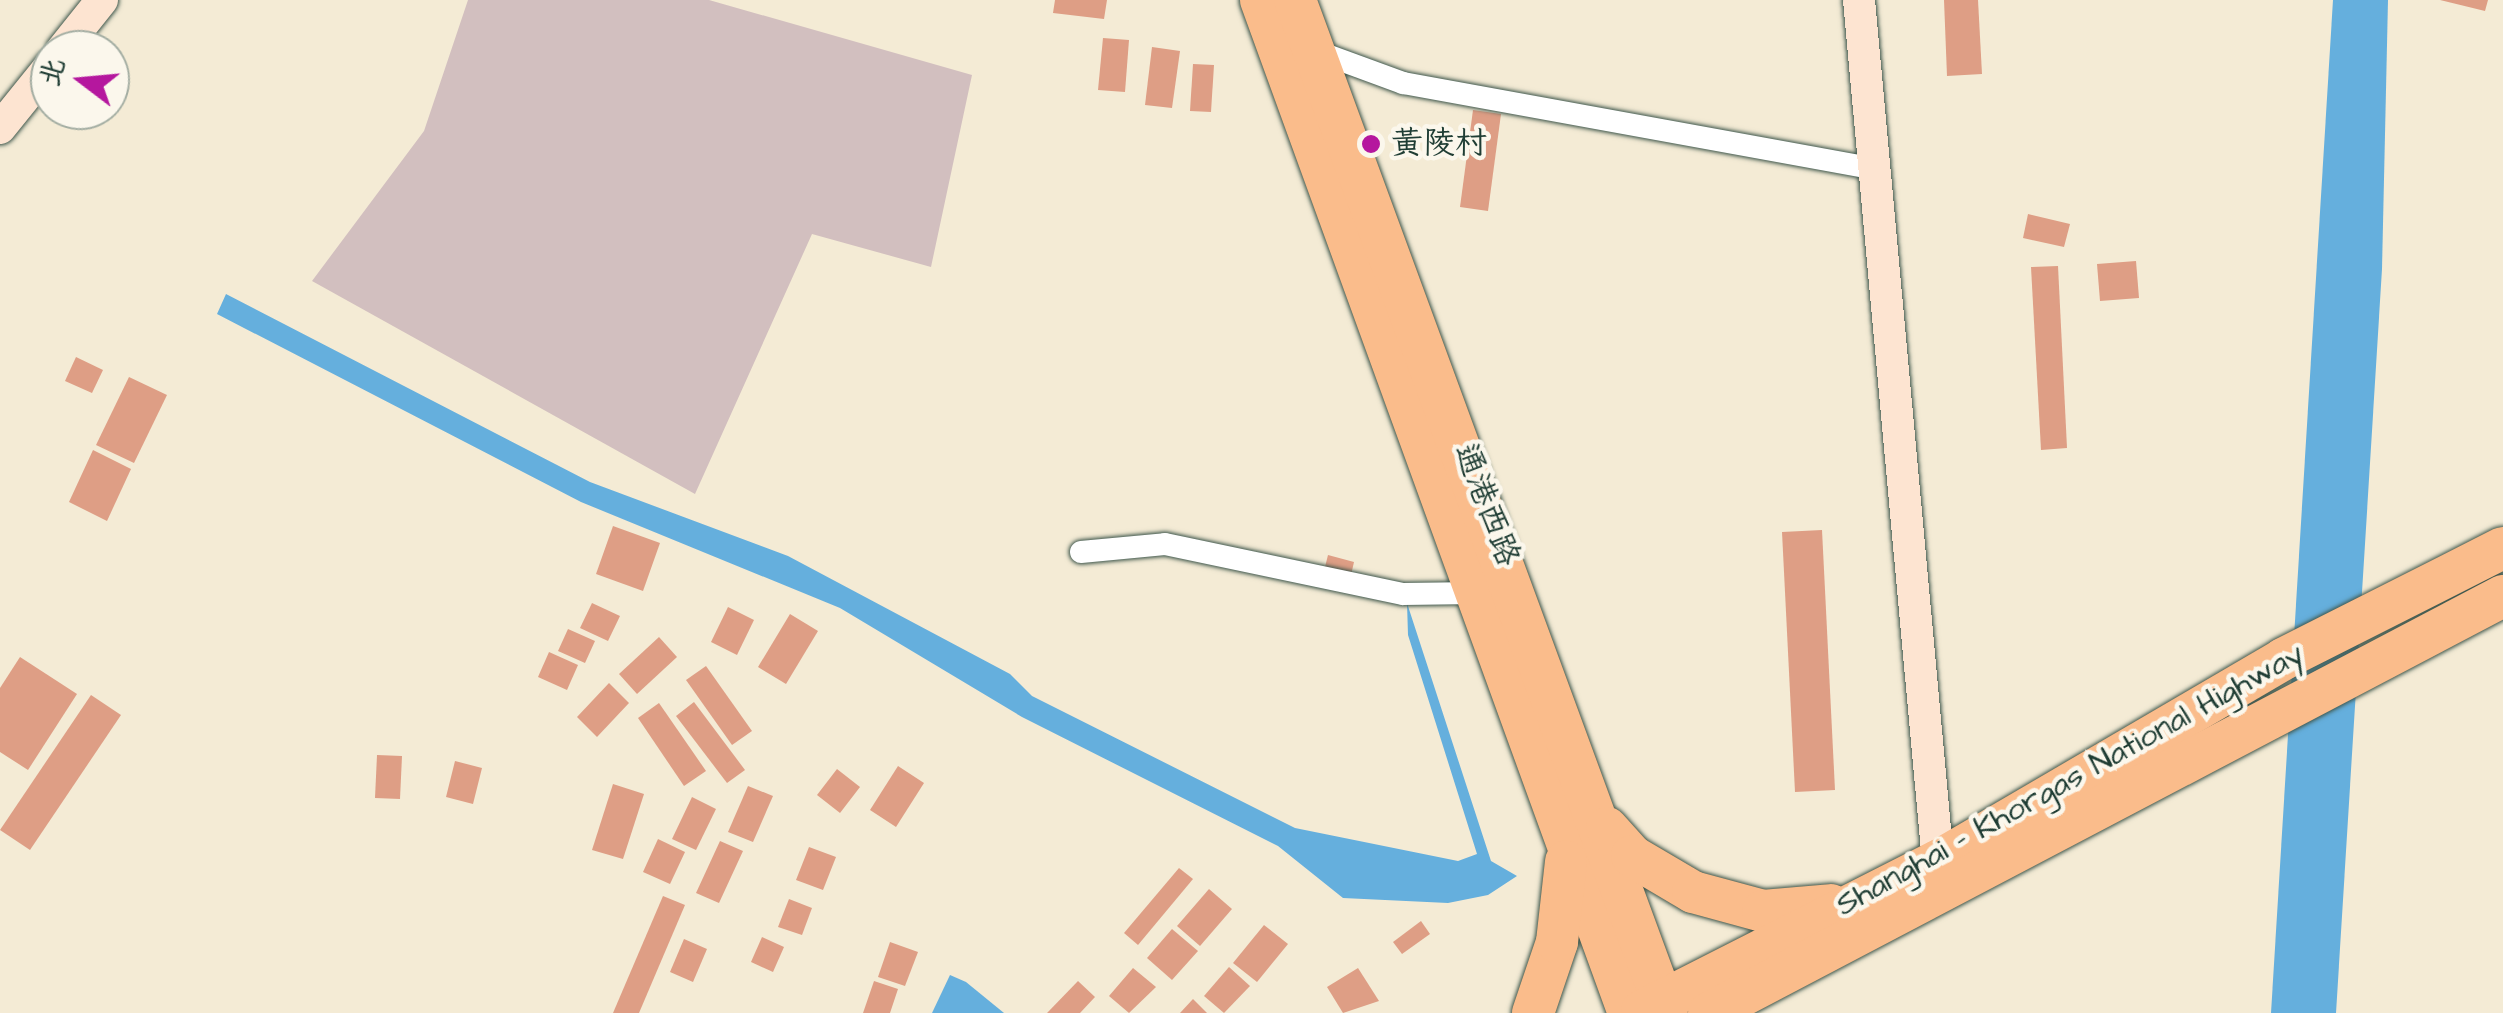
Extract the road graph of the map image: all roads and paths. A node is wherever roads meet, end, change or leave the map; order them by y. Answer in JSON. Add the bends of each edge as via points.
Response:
{"nodes":[{"id":1,"x":102,"y":0,"type":"edge"},
{"id":2,"x":1261,"y":0,"type":"edge"},
{"id":3,"x":1295,"y":0,"type":"edge"},
{"id":4,"x":1859,"y":0,"type":"edge"},
{"id":5,"x":78,"y":30,"type":"edge"},
{"id":6,"x":1308,"y":46,"type":"junction"},
{"id":7,"x":30,"y":91,"type":"edge"},
{"id":8,"x":0,"y":128,"type":"edge"},
{"id":9,"x":1869,"y":168,"type":"junction"},
{"id":10,"x":2503,"y":548,"type":"edge"},
{"id":11,"x":1081,"y":552,"type":"dead end"},
{"id":12,"x":1477,"y":593,"type":"junction"},
{"id":13,"x":2503,"y":596,"type":"edge"},
{"id":14,"x":1580,"y":822,"type":"junction"},
{"id":15,"x":1938,"y":861,"type":"junction"},
{"id":16,"x":1851,"y":904,"type":"junction"},
{"id":17,"x":1650,"y":1009,"type":"edge"},
{"id":18,"x":1533,"y":1013,"type":"edge"},
{"id":19,"x":1709,"y":1013,"type":"edge"}],
"edges":[{"from":1,"to":5,"type":"street"},
{"from":2,"to":12,"type":"highway","name":"通港西路"},
{"from":3,"to":6,"type":"highway","name":"通港西路"},
{"from":4,"to":9,"type":"street"},
{"from":6,"to":9,"type":"street","via":[[1346,68],[1403,83]]},
{"from":6,"to":14,"type":"highway","name":"通港西路"},
{"from":7,"to":8,"type":"street"},
{"from":9,"to":15,"type":"street"},
{"from":10,"to":15,"type":"highway","name":"Shanghai - Khorgas National Highway","via":[[2283,659]]},
{"from":11,"to":12,"type":"street","via":[[1165,544],[1403,594]]},
{"from":12,"to":14,"type":"highway","name":"通港西路"},
{"from":13,"to":19,"type":"highway","name":"Shanghai - Khorgas National Highway"},
{"from":14,"to":16,"type":"highway","via":[[1693,892],[1762,911]]},
{"from":14,"to":17,"type":"highway","name":"通港西路"},
{"from":14,"to":18,"type":"highway"},
{"from":15,"to":16,"type":"highway","name":"Shanghai - Khorgas National Highway"},
{"from":16,"to":17,"type":"highway","name":"Shanghai - Khorgas National Highway"}]}
